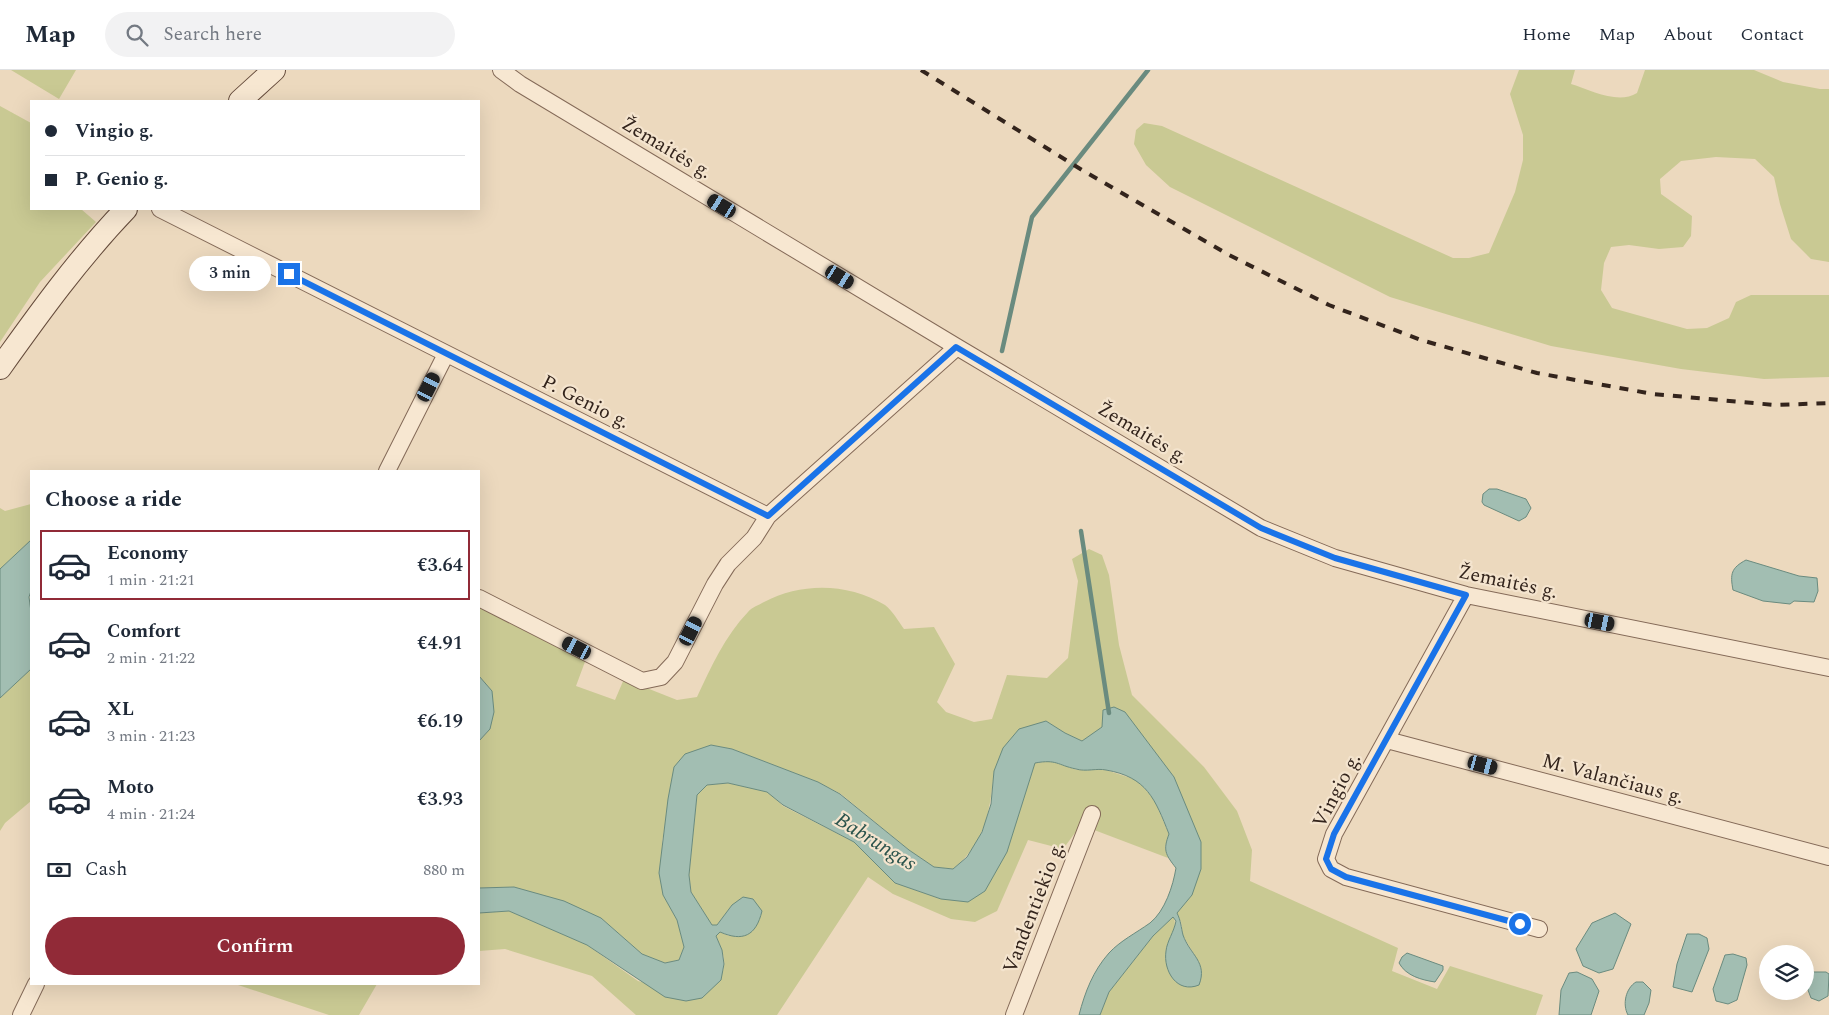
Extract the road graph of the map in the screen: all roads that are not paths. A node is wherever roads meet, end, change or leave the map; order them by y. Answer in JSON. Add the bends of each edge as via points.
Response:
{"nodes":[{"id":1,"x":274,"y":70,"type":"edge"},
{"id":2,"x":501,"y":70,"type":"edge"},
{"id":3,"x":241,"y":100,"type":"edge"},
{"id":4,"x":125,"y":210,"type":"edge"},
{"id":5,"x":162,"y":210,"type":"edge"},
{"id":6,"x":956,"y":347,"type":"junction"},
{"id":7,"x":446,"y":354,"type":"junction"},
{"id":8,"x":0,"y":368,"type":"edge"},
{"id":9,"x":388,"y":470,"type":"edge"},
{"id":10,"x":768,"y":516,"type":"junction"},
{"id":11,"x":1466,"y":595,"type":"junction"},
{"id":12,"x":480,"y":599,"type":"edge"},
{"id":13,"x":1829,"y":668,"type":"edge"},
{"id":14,"x":1387,"y":740,"type":"junction"},
{"id":15,"x":1092,"y":814,"type":"dead end"},
{"id":16,"x":1829,"y":857,"type":"edge"},
{"id":17,"x":1539,"y":929,"type":"dead end"},
{"id":18,"x":36,"y":985,"type":"edge"},
{"id":19,"x":21,"y":1015,"type":"edge"},
{"id":20,"x":1014,"y":1015,"type":"edge"}],
"edges":[{"from":1,"to":3,"type":"main road"},
{"from":2,"to":6,"type":"street","name":"Žemaitės g."},
{"from":4,"to":8,"type":"main road","via":[[79,261]]},
{"from":5,"to":7,"type":"street","name":"P. Genio g."},
{"from":6,"to":10,"type":"street"},
{"from":6,"to":11,"type":"street","name":"Žemaitės g.","via":[[1261,528],[1335,558]]},
{"from":7,"to":9,"type":"street"},
{"from":7,"to":10,"type":"street","name":"P. Genio g."},
{"from":10,"to":12,"type":"street","via":[[754,538],[728,564],[675,662],[662,676],[642,680]]},
{"from":11,"to":13,"type":"street","name":"Žemaitės g."},
{"from":11,"to":14,"type":"street","name":"Vingio g."},
{"from":14,"to":16,"type":"street","name":"M. Valančiaus g."},
{"from":14,"to":17,"type":"street","name":"Vingio g.","via":[[1334,834],[1326,859],[1331,869],[1346,877]]},
{"from":15,"to":20,"type":"street","name":"Vandentiekio g."},
{"from":18,"to":19,"type":"street"}]}
